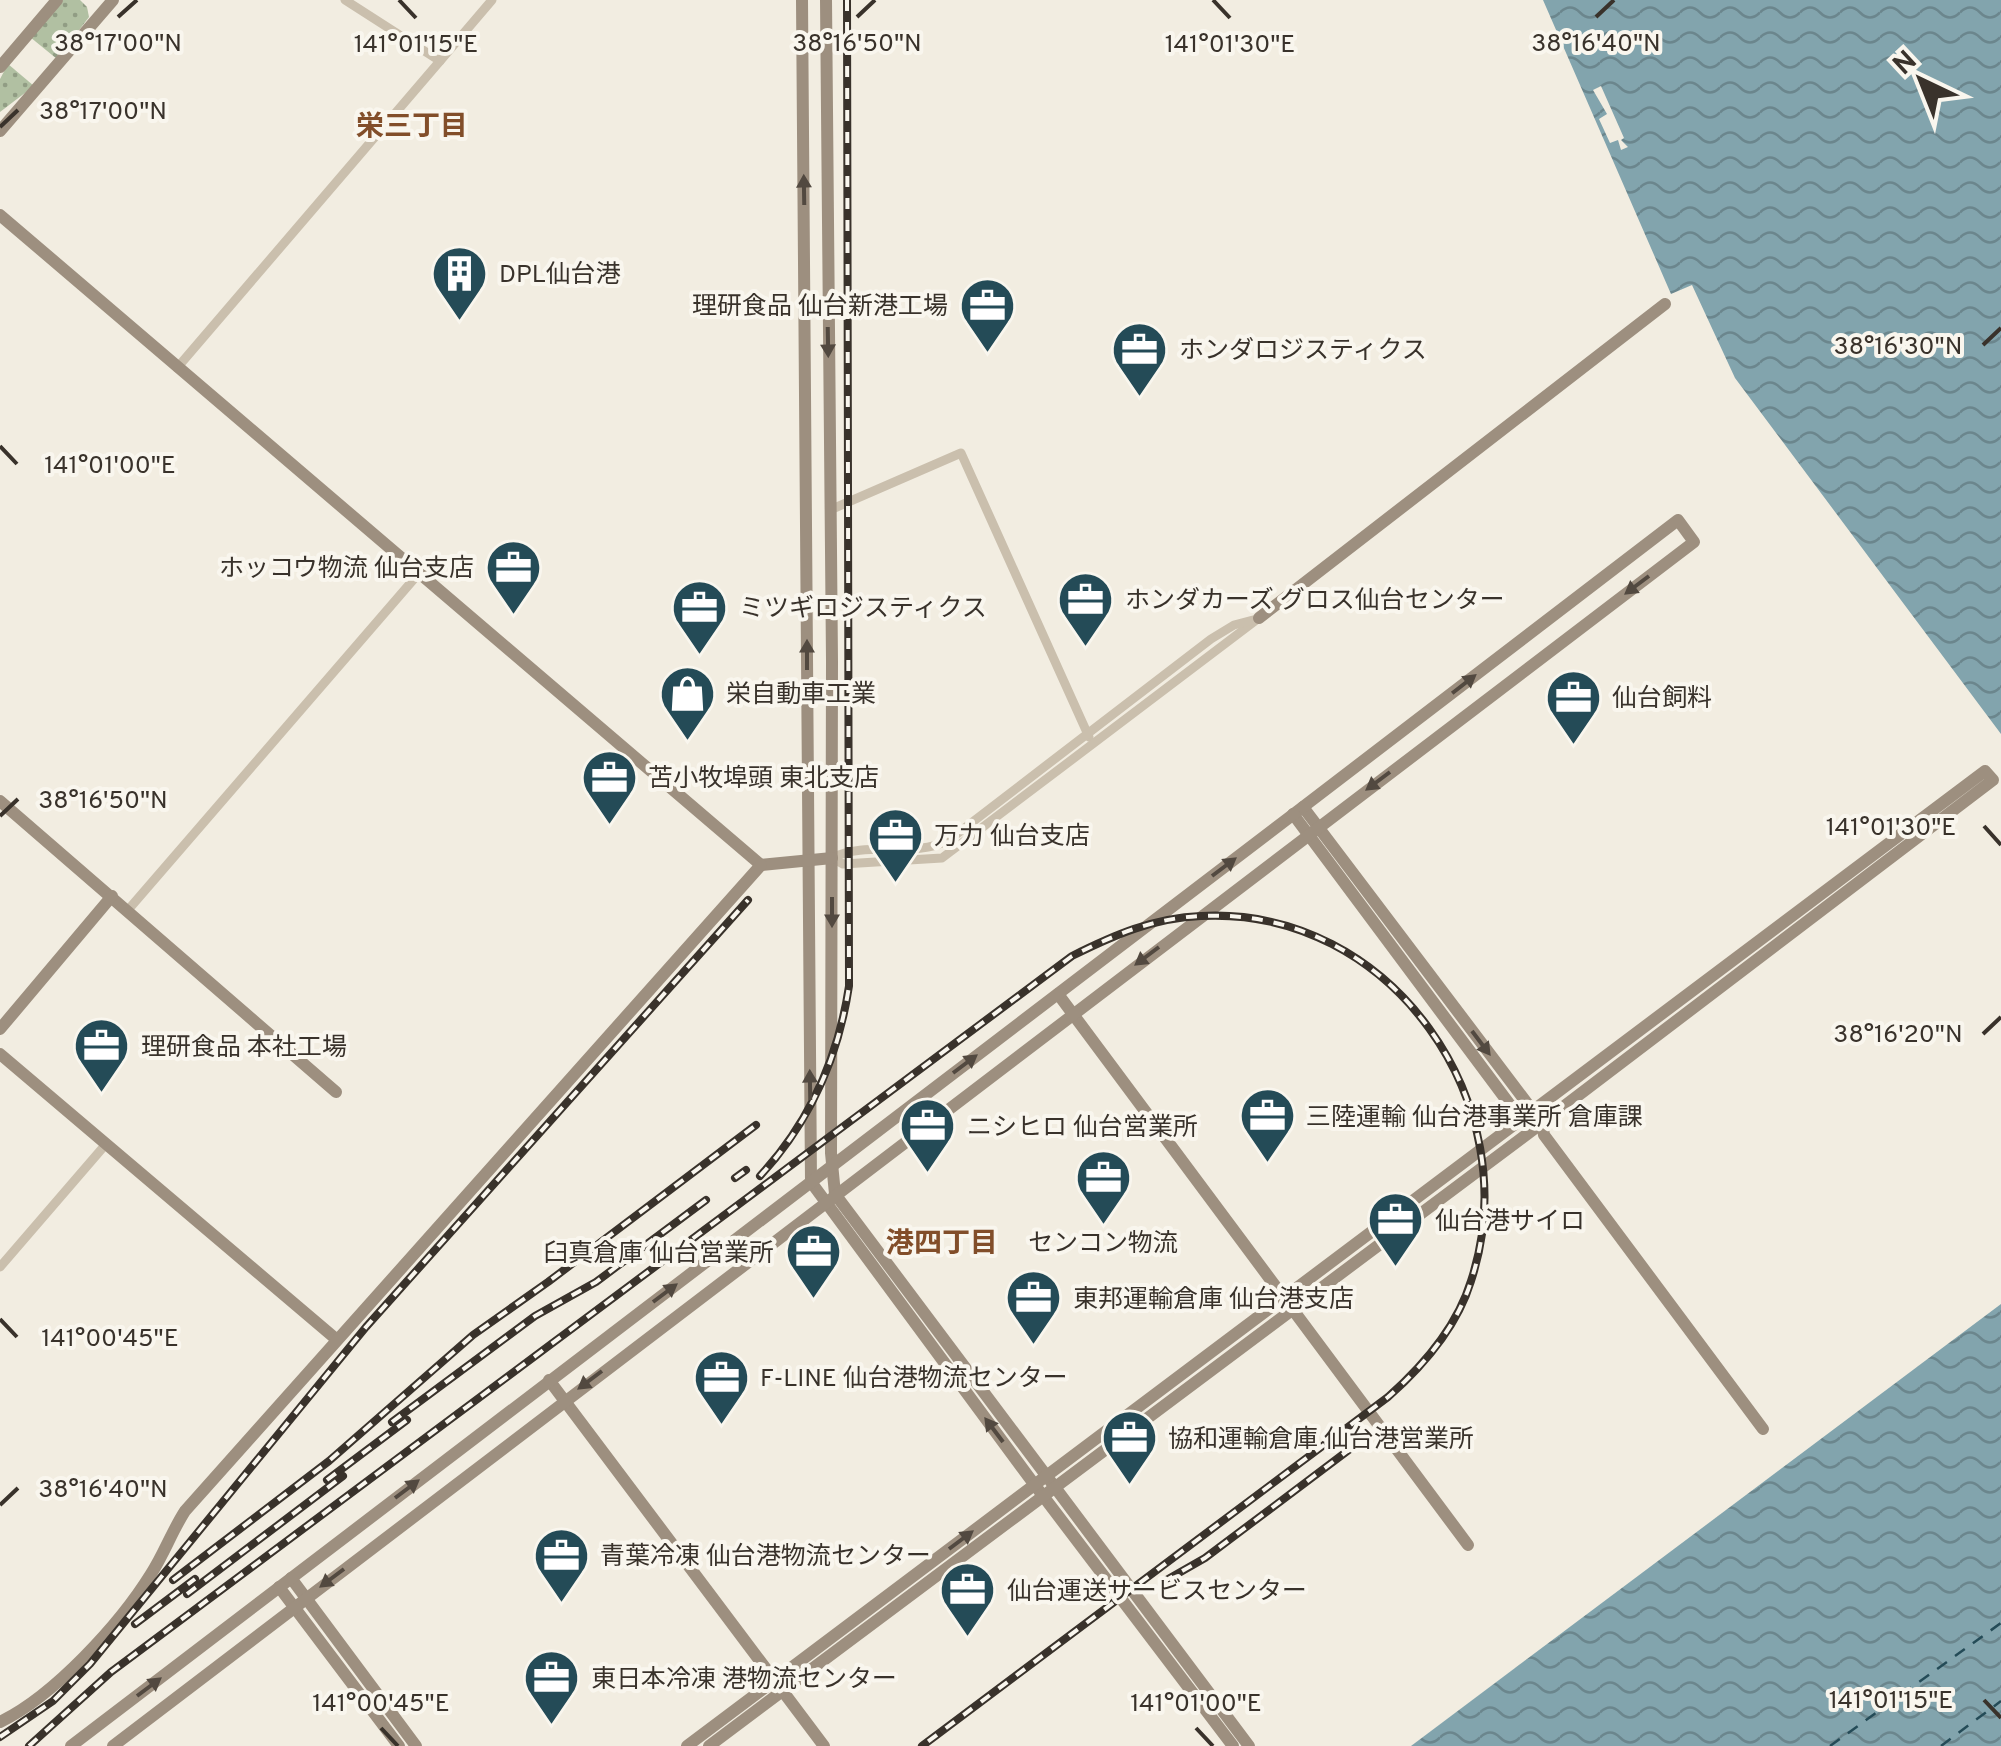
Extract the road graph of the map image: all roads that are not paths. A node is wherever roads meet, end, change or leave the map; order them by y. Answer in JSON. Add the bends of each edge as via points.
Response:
{"nodes":[{"id":1,"x":57,"y":0,"type":"edge"},
{"id":2,"x":113,"y":0,"type":"edge"},
{"id":3,"x":346,"y":0,"type":"edge"},
{"id":4,"x":492,"y":0,"type":"edge"},
{"id":5,"x":802,"y":0,"type":"edge"},
{"id":6,"x":826,"y":0,"type":"edge"},
{"id":7,"x":440,"y":61,"type":"junction"},
{"id":8,"x":0,"y":67,"type":"edge"},
{"id":9,"x":0,"y":130,"type":"edge"},
{"id":10,"x":0,"y":215,"type":"edge"},
{"id":11,"x":805,"y":229,"type":"junction"},
{"id":12,"x":826,"y":229,"type":"junction"},
{"id":13,"x":1665,"y":304,"type":"dead end"},
{"id":14,"x":177,"y":368,"type":"junction"},
{"id":15,"x":830,"y":510,"type":"junction"},
{"id":16,"x":420,"y":572,"type":"junction"},
{"id":17,"x":1259,"y":618,"type":"joint"},
{"id":18,"x":1090,"y":739,"type":"junction"},
{"id":19,"x":0,"y":801,"type":"edge"},
{"id":20,"x":1298,"y":811,"type":"junction"},
{"id":21,"x":1313,"y":830,"type":"junction"},
{"id":22,"x":832,"y":858,"type":"junction"},
{"id":23,"x":808,"y":861,"type":"junction"},
{"id":24,"x":761,"y":865,"type":"junction"},
{"id":25,"x":112,"y":896,"type":"junction"},
{"id":26,"x":128,"y":910,"type":"junction"},
{"id":27,"x":1058,"y":994,"type":"junction"},
{"id":28,"x":1072,"y":1013,"type":"junction"},
{"id":29,"x":0,"y":1029,"type":"edge"},
{"id":30,"x":0,"y":1054,"type":"edge"},
{"id":31,"x":336,"y":1092,"type":"dead end"},
{"id":32,"x":1534,"y":1124,"type":"junction"},
{"id":33,"x":106,"y":1144,"type":"junction"},
{"id":34,"x":832,"y":1165,"type":"junction"},
{"id":35,"x":811,"y":1182,"type":"junction"},
{"id":36,"x":830,"y":1198,"type":"junction"},
{"id":37,"x":0,"y":1267,"type":"edge"},
{"id":38,"x":1288,"y":1304,"type":"junction"},
{"id":39,"x":336,"y":1339,"type":"junction"},
{"id":40,"x":549,"y":1380,"type":"junction"},
{"id":41,"x":564,"y":1400,"type":"junction"},
{"id":42,"x":1763,"y":1429,"type":"dead end"},
{"id":43,"x":1044,"y":1485,"type":"junction"},
{"id":44,"x":1468,"y":1545,"type":"dead end"},
{"id":45,"x":285,"y":1583,"type":"junction"},
{"id":46,"x":306,"y":1598,"type":"junction"},
{"id":47,"x":294,"y":1607,"type":"junction"},
{"id":48,"x":779,"y":1686,"type":"junction"},
{"id":49,"x":0,"y":1722,"type":"edge"},
{"id":50,"x":71,"y":1746,"type":"edge"},
{"id":51,"x":113,"y":1746,"type":"edge"},
{"id":52,"x":399,"y":1746,"type":"edge"},
{"id":53,"x":416,"y":1746,"type":"edge"},
{"id":54,"x":687,"y":1746,"type":"edge"},
{"id":55,"x":709,"y":1746,"type":"edge"},
{"id":56,"x":824,"y":1746,"type":"edge"},
{"id":57,"x":1233,"y":1746,"type":"edge"},
{"id":58,"x":1249,"y":1746,"type":"edge"}],
"edges":[{"from":1,"to":8,"type":"street"},
{"from":2,"to":9,"type":"street"},
{"from":3,"to":7,"type":"street"},
{"from":4,"to":7,"type":"street"},
{"from":11,"to":5,"type":"street","one_way":true},
{"from":6,"to":12,"type":"street"},
{"from":7,"to":14,"type":"street"},
{"from":10,"to":14,"type":"street"},
{"from":11,"to":12,"type":"street"},
{"from":23,"to":11,"type":"street","one_way":true},
{"from":12,"to":15,"type":"street","one_way":true},
{"from":13,"to":17,"type":"street"},
{"from":14,"to":16,"type":"street"},
{"from":15,"to":18,"type":"street","via":[[961,453]]},
{"from":15,"to":22,"type":"street"},
{"from":16,"to":24,"type":"street"},
{"from":16,"to":26,"type":"street"},
{"from":17,"to":18,"type":"street","via":[[1211,639]]},
{"from":18,"to":22,"type":"street","via":[[938,846],[849,850]]},
{"from":19,"to":25,"type":"street"},
{"from":20,"to":21,"type":"street"},
{"from":20,"to":21,"type":"street","one_way":true,"via":[[1678,520],[1694,542]]},
{"from":27,"to":20,"type":"street","one_way":true},
{"from":21,"to":28,"type":"street","one_way":true},
{"from":21,"to":32,"type":"street"},
{"from":22,"to":23,"type":"street"},
{"from":22,"to":34,"type":"street","one_way":true},
{"from":23,"to":24,"type":"street"},
{"from":35,"to":23,"type":"street","one_way":true},
{"from":24,"to":39,"type":"street"},
{"from":25,"to":26,"type":"street"},
{"from":25,"to":29,"type":"street"},
{"from":26,"to":31,"type":"street"},
{"from":27,"to":28,"type":"street"},
{"from":34,"to":27,"type":"street","one_way":true},
{"from":28,"to":36,"type":"street"},
{"from":28,"to":38,"type":"street"},
{"from":30,"to":33,"type":"street"},
{"from":32,"to":32,"type":"street","via":[[1985,771],[1993,780]]},
{"from":32,"to":38,"type":"street"},
{"from":32,"to":42,"type":"street"},
{"from":33,"to":37,"type":"street"},
{"from":33,"to":39,"type":"street"},
{"from":34,"to":35,"type":"street"},
{"from":34,"to":36,"type":"street"},
{"from":35,"to":36,"type":"street"},
{"from":40,"to":35,"type":"street","one_way":true},
{"from":36,"to":41,"type":"street","one_way":true},
{"from":36,"to":43,"type":"street"},
{"from":38,"to":43,"type":"street"},
{"from":38,"to":44,"type":"street"},
{"from":39,"to":49,"type":"street","via":[[185,1512],[147,1580],[103,1634],[44,1694]]},
{"from":40,"to":41,"type":"street"},
{"from":45,"to":40,"type":"street","one_way":true},
{"from":41,"to":46,"type":"street","one_way":true},
{"from":41,"to":48,"type":"street"},
{"from":43,"to":48,"type":"street"},
{"from":43,"to":57,"type":"street"},
{"from":43,"to":58,"type":"street"},
{"from":45,"to":46,"type":"street"},
{"from":45,"to":47,"type":"street"},
{"from":50,"to":45,"type":"street","one_way":true},
{"from":46,"to":47,"type":"street"},
{"from":46,"to":53,"type":"street"},
{"from":47,"to":51,"type":"street"},
{"from":47,"to":52,"type":"street"},
{"from":48,"to":54,"type":"street"},
{"from":48,"to":55,"type":"street"},
{"from":48,"to":56,"type":"street"}]}
